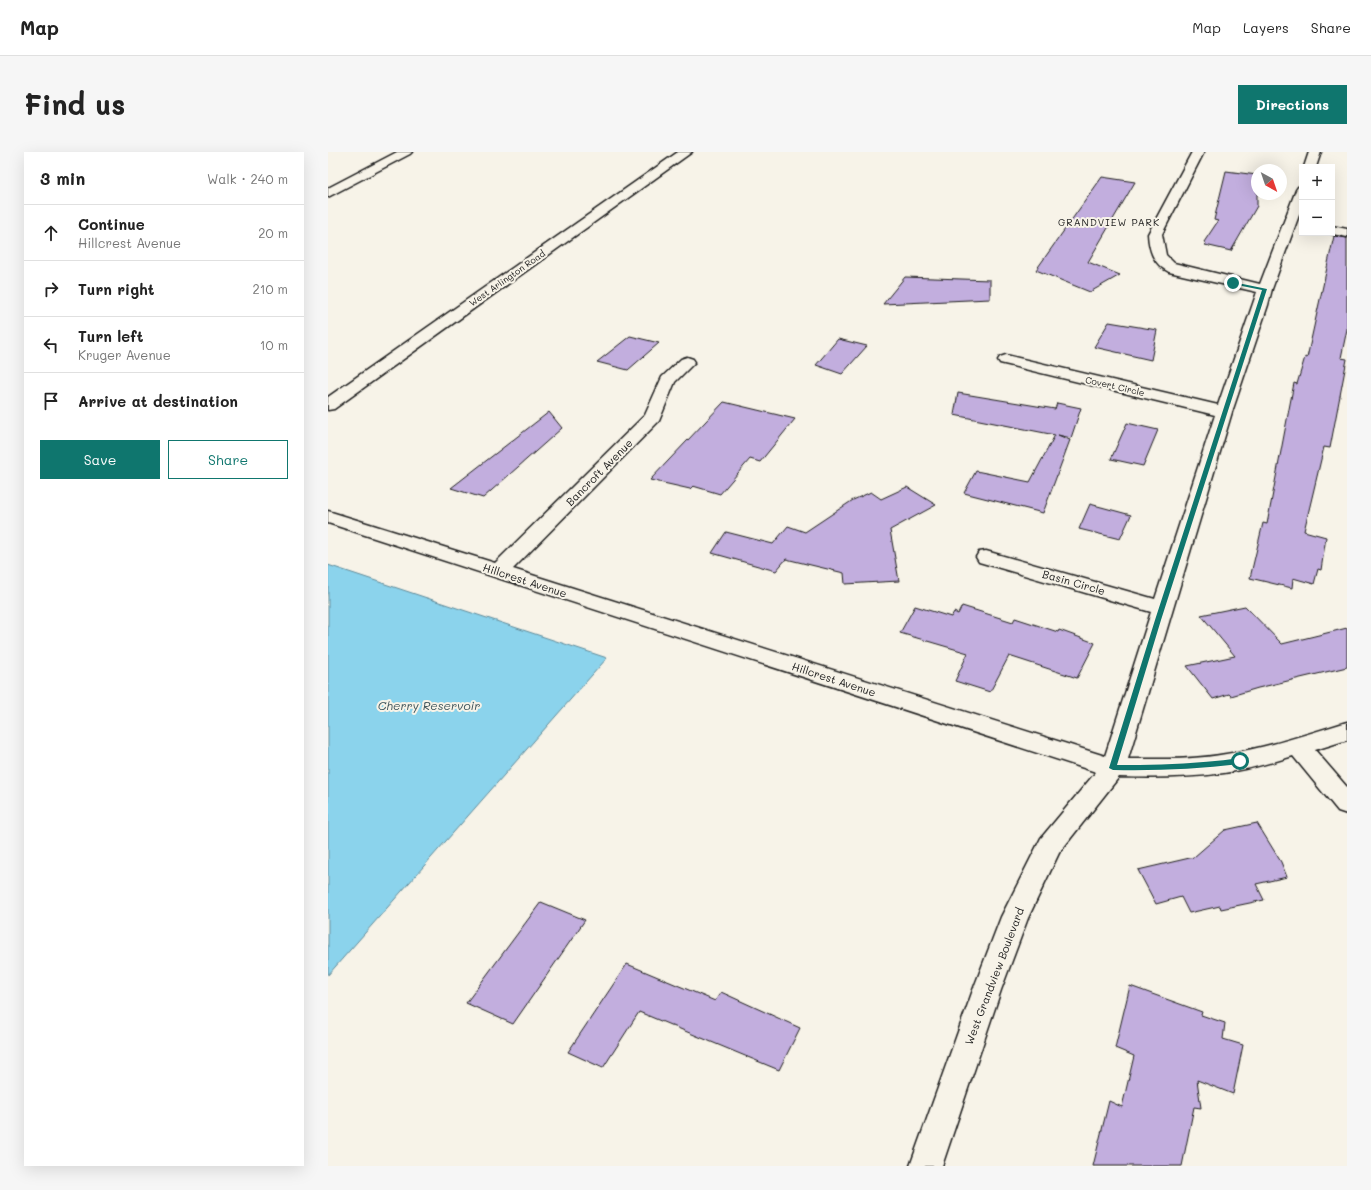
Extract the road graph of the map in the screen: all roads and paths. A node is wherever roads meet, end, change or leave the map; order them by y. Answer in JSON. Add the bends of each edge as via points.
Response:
{"nodes":[{"id":1,"x":406,"y":152,"type":"edge"},
{"id":2,"x":686,"y":152,"type":"edge"},
{"id":3,"x":1198,"y":152,"type":"edge"},
{"id":4,"x":1315,"y":152,"type":"edge"},
{"id":5,"x":1311,"y":164,"type":"edge"},
{"id":6,"x":328,"y":193,"type":"edge"},
{"id":7,"x":1300,"y":200,"type":"edge"},
{"id":8,"x":1296,"y":224,"type":"edge"},
{"id":9,"x":1335,"y":231,"type":"edge"},
{"id":10,"x":1347,"y":233,"type":"edge"},
{"id":11,"x":1265,"y":289,"type":"junction"},
{"id":12,"x":1006,"y":360,"type":"dead end"},
{"id":13,"x":686,"y":362,"type":"dead end"},
{"id":14,"x":328,"y":405,"type":"edge"},
{"id":15,"x":1224,"y":412,"type":"junction"},
{"id":16,"x":328,"y":517,"type":"edge"},
{"id":17,"x":986,"y":557,"type":"dead end"},
{"id":18,"x":498,"y":572,"type":"junction"},
{"id":19,"x":1162,"y":608,"type":"junction"},
{"id":20,"x":1347,"y":731,"type":"edge"},
{"id":21,"x":1297,"y":745,"type":"junction"},
{"id":22,"x":1113,"y":768,"type":"junction"},
{"id":23,"x":1347,"y":804,"type":"edge"},
{"id":24,"x":926,"y":1166,"type":"edge"}],
"edges":[{"from":1,"to":6,"type":"street"},
{"from":2,"to":14,"type":"street","name":"West Arlington Road"},
{"from":3,"to":11,"type":"street","via":[[1154,234],[1159,257],[1166,266],[1174,269]]},
{"from":4,"to":5,"type":"street"},
{"from":7,"to":8,"type":"street","name":"West Grandview Boulevard"},
{"from":8,"to":11,"type":"street","name":"West Grandview Boulevard"},
{"from":9,"to":10,"type":"street"},
{"from":11,"to":15,"type":"street","name":"West Grandview Boulevard"},
{"from":12,"to":15,"type":"street","name":"Covert Circle"},
{"from":13,"to":18,"type":"street","name":"Bancroft Avenue","via":[[668,380],[653,417]]},
{"from":15,"to":19,"type":"street","name":"West Grandview Boulevard"},
{"from":16,"to":18,"type":"street","name":"Hillcrest Avenue"},
{"from":17,"to":19,"type":"street","name":"Basin Circle"},
{"from":18,"to":22,"type":"street","name":"Hillcrest Avenue"},
{"from":19,"to":22,"type":"street","name":"West Grandview Boulevard"},
{"from":20,"to":21,"type":"street","name":"Hillcrest Avenue"},
{"from":21,"to":22,"type":"street","name":"Hillcrest Avenue","via":[[1240,761],[1205,766]]},
{"from":21,"to":23,"type":"street"},
{"from":22,"to":24,"type":"street","name":"West Grandview Boulevard","via":[[1050,846],[1015,917],[984,997]]}]}
